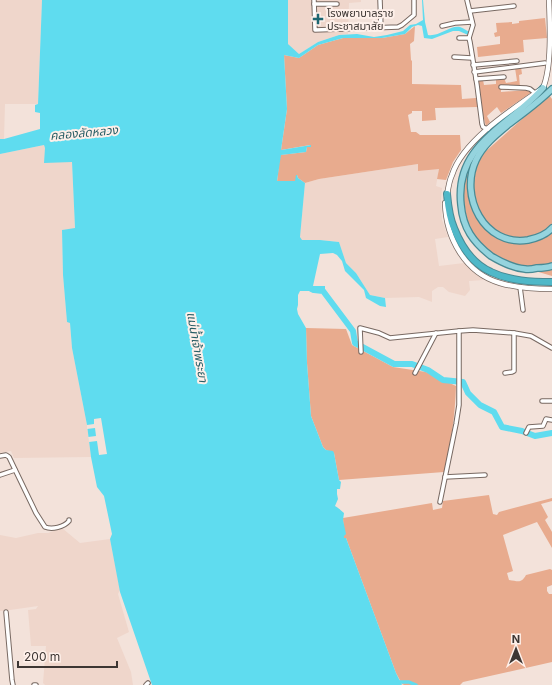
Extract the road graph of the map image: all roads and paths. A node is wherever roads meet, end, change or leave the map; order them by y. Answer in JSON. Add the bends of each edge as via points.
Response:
{"nodes":[{"id":1,"x":380,"y":0,"type":"edge"},
{"id":2,"x":414,"y":0,"type":"edge"},
{"id":3,"x":468,"y":0,"type":"edge"},
{"id":4,"x":548,"y":0,"type":"edge"},
{"id":5,"x":314,"y":2,"type":"edge"},
{"id":6,"x":337,"y":4,"type":"dead end"},
{"id":7,"x":514,"y":6,"type":"dead end"},
{"id":8,"x":470,"y":11,"type":"junction"},
{"id":9,"x":472,"y":22,"type":"junction"},
{"id":10,"x":442,"y":26,"type":"dead end"},
{"id":11,"x":381,"y":28,"type":"junction"},
{"id":12,"x":459,"y":38,"type":"dead end"},
{"id":13,"x":470,"y":38,"type":"junction"},
{"id":14,"x":454,"y":57,"type":"dead end"},
{"id":15,"x":472,"y":58,"type":"junction"},
{"id":16,"x":517,"y":61,"type":"dead end"},
{"id":17,"x":545,"y":63,"type":"dead end"},
{"id":18,"x":473,"y":65,"type":"junction"},
{"id":19,"x":474,"y":72,"type":"junction"},
{"id":20,"x":504,"y":77,"type":"dead end"},
{"id":21,"x":476,"y":80,"type":"junction"},
{"id":22,"x":501,"y":87,"type":"dead end"},
{"id":23,"x":543,"y":88,"type":"junction"},
{"id":24,"x":552,"y":89,"type":"edge"},
{"id":25,"x":535,"y":93,"type":"junction"},
{"id":26,"x":488,"y":129,"type":"junction"},
{"id":27,"x":447,"y":194,"type":"junction"},
{"id":28,"x":552,"y":228,"type":"edge"},
{"id":29,"x":552,"y":266,"type":"edge"},
{"id":30,"x":552,"y":282,"type":"edge"},
{"id":31,"x":520,"y":287,"type":"junction"},
{"id":32,"x":552,"y":290,"type":"edge"},
{"id":33,"x":523,"y":310,"type":"dead end"},
{"id":34,"x":459,"y":331,"type":"junction"},
{"id":35,"x":514,"y":333,"type":"junction"},
{"id":36,"x":436,"y":334,"type":"junction"},
{"id":37,"x":552,"y":348,"type":"edge"},
{"id":38,"x":361,"y":352,"type":"dead end"},
{"id":39,"x":415,"y":372,"type":"dead end"},
{"id":40,"x":506,"y":373,"type":"dead end"},
{"id":41,"x":542,"y":401,"type":"dead end"},
{"id":42,"x":552,"y":401,"type":"edge"},
{"id":43,"x":552,"y":420,"type":"edge"},
{"id":44,"x":526,"y":433,"type":"dead end"},
{"id":45,"x":0,"y":456,"type":"edge"},
{"id":46,"x":15,"y":470,"type":"junction"},
{"id":47,"x":0,"y":475,"type":"edge"},
{"id":48,"x":485,"y":475,"type":"dead end"},
{"id":49,"x":445,"y":477,"type":"junction"},
{"id":50,"x":440,"y":502,"type":"dead end"},
{"id":51,"x":69,"y":520,"type":"dead end"},
{"id":52,"x":6,"y":612,"type":"dead end"},
{"id":53,"x":13,"y":685,"type":"edge"}],
"edges":[{"from":1,"to":11,"type":"street"},
{"from":2,"to":11,"type":"street","via":[[414,15],[398,27]]},
{"from":3,"to":8,"type":"street"},
{"from":4,"to":23,"type":"street","via":[[551,59],[549,77]]},
{"from":5,"to":6,"type":"street"},
{"from":5,"to":11,"type":"street","via":[[315,30]]},
{"from":7,"to":8,"type":"street"},
{"from":8,"to":9,"type":"street"},
{"from":9,"to":10,"type":"street"},
{"from":9,"to":13,"type":"street"},
{"from":12,"to":13,"type":"street"},
{"from":13,"to":15,"type":"street"},
{"from":14,"to":15,"type":"street"},
{"from":15,"to":18,"type":"street"},
{"from":16,"to":18,"type":"street"},
{"from":17,"to":19,"type":"street"},
{"from":18,"to":19,"type":"street"},
{"from":19,"to":21,"type":"street"},
{"from":20,"to":21,"type":"street"},
{"from":21,"to":26,"type":"street","via":[[482,124]]},
{"from":22,"to":25,"type":"street","via":[[526,88]]},
{"from":23,"to":25,"type":"street"},
{"from":23,"to":29,"type":"main road","via":[[506,120],[473,154],[462,177],[460,200],[462,215],[472,238],[482,249],[510,266],[525,269]]},
{"from":24,"to":28,"type":"main road","via":[[486,146],[476,160],[471,178],[473,203],[477,214],[492,231],[511,240],[526,240],[539,237]]},
{"from":25,"to":26,"type":"street"},
{"from":26,"to":27,"type":"street","via":[[461,157],[452,174]]},
{"from":27,"to":30,"type":"highway","via":[[453,227],[463,246],[476,262],[491,272],[513,279]]},
{"from":27,"to":31,"type":"street","via":[[446,217],[450,232],[456,248],[465,260],[488,279]]},
{"from":31,"to":32,"type":"street"},
{"from":31,"to":33,"type":"street"},
{"from":34,"to":35,"type":"street"},
{"from":34,"to":36,"type":"street"},
{"from":34,"to":49,"type":"street","via":[[459,405]]},
{"from":35,"to":37,"type":"street","via":[[531,336]]},
{"from":35,"to":40,"type":"street","via":[[514,371]]},
{"from":36,"to":38,"type":"street","via":[[390,338],[360,328]]},
{"from":36,"to":39,"type":"street"},
{"from":41,"to":42,"type":"street"},
{"from":43,"to":44,"type":"street","via":[[546,419],[543,426],[531,426]]},
{"from":45,"to":46,"type":"street","via":[[8,456]]},
{"from":46,"to":47,"type":"street"},
{"from":46,"to":51,"type":"street","via":[[45,527],[58,527]]},
{"from":48,"to":49,"type":"street"},
{"from":49,"to":50,"type":"street"},
{"from":52,"to":53,"type":"street"}]}
